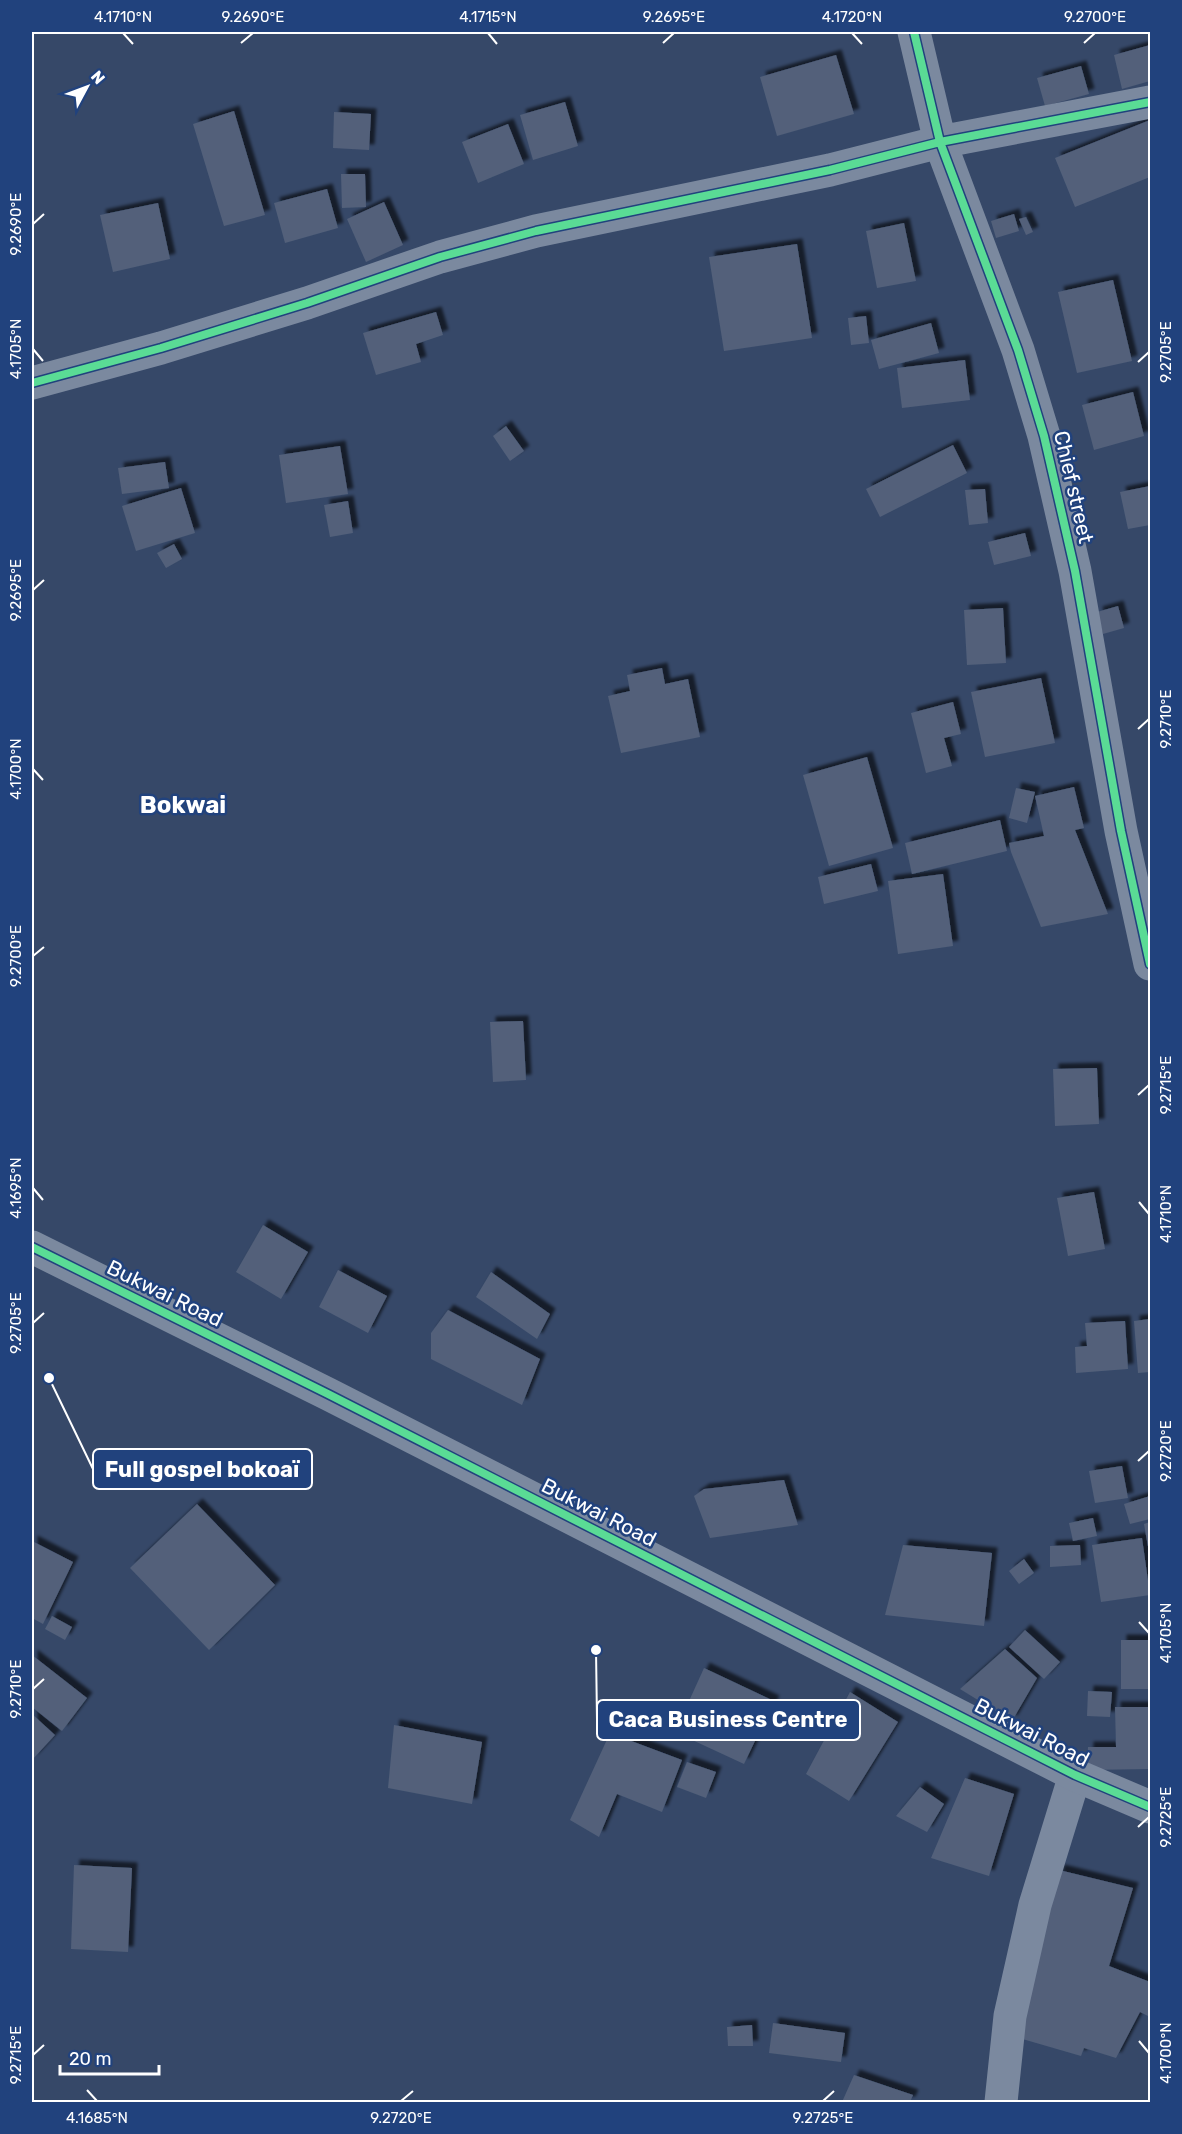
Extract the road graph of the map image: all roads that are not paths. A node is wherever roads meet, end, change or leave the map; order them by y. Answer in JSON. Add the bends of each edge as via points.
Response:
{"nodes":[{"id":1,"x":914,"y":32,"type":"edge"},
{"id":2,"x":1150,"y":102,"type":"edge"},
{"id":3,"x":940,"y":142,"type":"junction"},
{"id":4,"x":32,"y":383,"type":"edge"},
{"id":5,"x":1150,"y":964,"type":"edge"},
{"id":6,"x":32,"y":1247,"type":"edge"},
{"id":7,"x":1075,"y":1775,"type":"junction"},
{"id":8,"x":1150,"y":1807,"type":"edge"},
{"id":9,"x":1001,"y":2103,"type":"edge"}],
"edges":[{"from":1,"to":3,"type":"street","name":"Chief street"},
{"from":2,"to":3,"type":"street"},
{"from":3,"to":4,"type":"street","via":[[830,170],[536,231],[440,257],[161,348]]},
{"from":3,"to":5,"type":"street","name":"Chief street","via":[[1018,350],[1044,436],[1075,571],[1121,831]]},
{"from":6,"to":7,"type":"street","name":"Bukwai Road"},
{"from":7,"to":8,"type":"street","name":"Bukwai Road"},
{"from":7,"to":9,"type":"street","via":[[1032,1916],[1010,2016]]}]}
